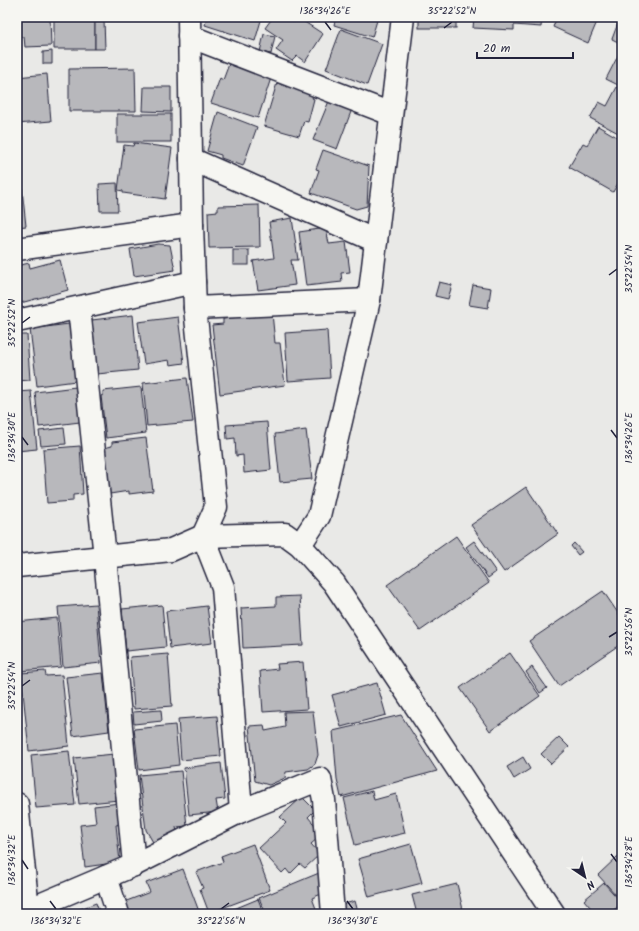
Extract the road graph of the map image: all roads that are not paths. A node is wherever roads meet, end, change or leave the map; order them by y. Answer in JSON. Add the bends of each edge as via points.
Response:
{"nodes":[{"id":1,"x":403,"y":17,"type":"edge"},
{"id":2,"x":189,"y":27,"type":"edge"},
{"id":3,"x":392,"y":114,"type":"junction"},
{"id":4,"x":191,"y":159,"type":"junction"},
{"id":5,"x":192,"y":225,"type":"junction"},
{"id":6,"x":376,"y":241,"type":"junction"},
{"id":7,"x":17,"y":249,"type":"edge"},
{"id":8,"x":194,"y":282,"type":"junction"},
{"id":9,"x":369,"y":300,"type":"junction"},
{"id":10,"x":79,"y":308,"type":"junction"},
{"id":11,"x":196,"y":308,"type":"junction"},
{"id":12,"x":17,"y":322,"type":"edge"},
{"id":13,"x":203,"y":536,"type":"junction"},
{"id":14,"x":300,"y":545,"type":"junction"},
{"id":15,"x":105,"y":557,"type":"junction"},
{"id":16,"x":17,"y":566,"type":"edge"},
{"id":17,"x":17,"y":804,"type":"edge"},
{"id":18,"x":241,"y":811,"type":"junction"},
{"id":19,"x":134,"y":865,"type":"junction"},
{"id":20,"x":106,"y":877,"type":"junction"},
{"id":21,"x":23,"y":912,"type":"edge"},
{"id":22,"x":118,"y":914,"type":"edge"},
{"id":23,"x":333,"y":914,"type":"edge"},
{"id":24,"x":554,"y":914,"type":"edge"}],
"edges":[{"from":1,"to":3,"type":"street"},
{"from":2,"to":3,"type":"street"},
{"from":2,"to":4,"type":"street"},
{"from":3,"to":6,"type":"street"},
{"from":4,"to":5,"type":"street"},
{"from":4,"to":6,"type":"street"},
{"from":5,"to":7,"type":"street"},
{"from":5,"to":8,"type":"street"},
{"from":6,"to":9,"type":"street"},
{"from":8,"to":10,"type":"street"},
{"from":8,"to":11,"type":"street"},
{"from":9,"to":11,"type":"street"},
{"from":9,"to":14,"type":"street","via":[[319,516]]},
{"from":10,"to":12,"type":"street"},
{"from":10,"to":15,"type":"street"},
{"from":11,"to":13,"type":"street","via":[[216,507]]},
{"from":13,"to":14,"type":"street","via":[[285,534]]},
{"from":13,"to":15,"type":"street","via":[[171,550]]},
{"from":13,"to":18,"type":"street","via":[[223,587]]},
{"from":14,"to":24,"type":"street","via":[[334,582]]},
{"from":15,"to":16,"type":"street"},
{"from":15,"to":19,"type":"street"},
{"from":17,"to":21,"type":"street"},
{"from":18,"to":19,"type":"street"},
{"from":18,"to":23,"type":"street","via":[[320,779]]},
{"from":19,"to":20,"type":"street"},
{"from":20,"to":21,"type":"street"},
{"from":20,"to":22,"type":"street"}]}
